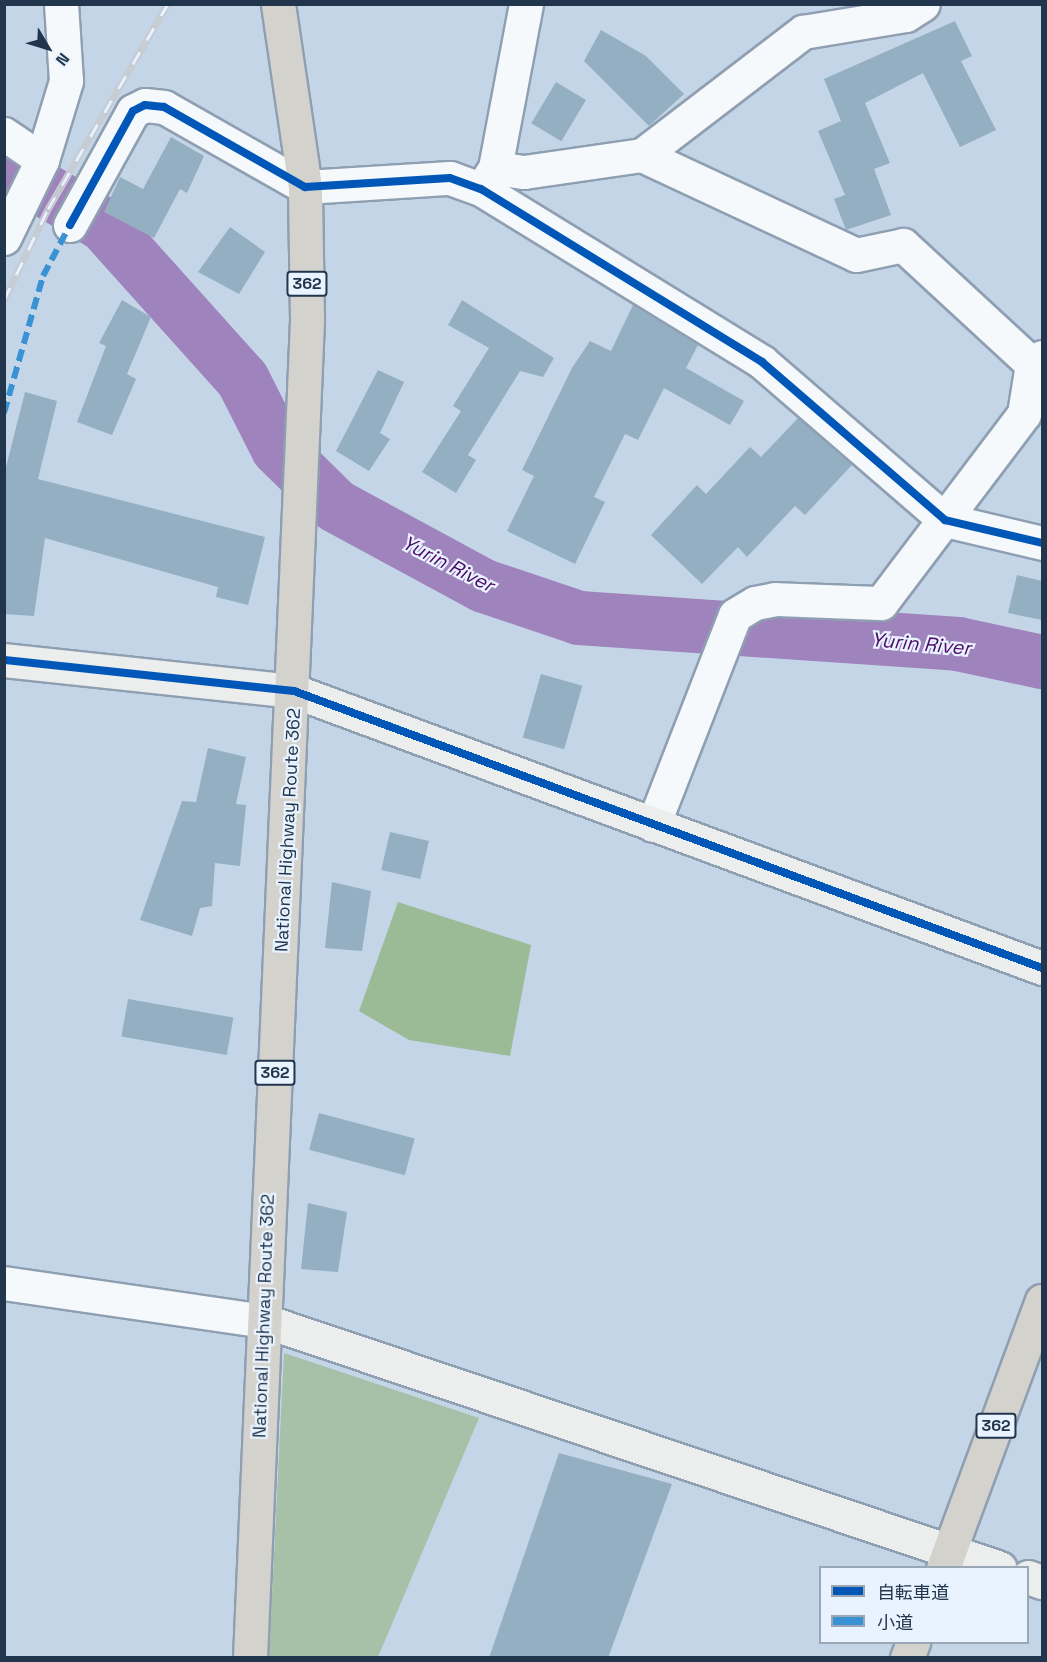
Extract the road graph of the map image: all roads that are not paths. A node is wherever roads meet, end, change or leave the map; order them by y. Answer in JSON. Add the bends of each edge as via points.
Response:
{"nodes":[{"id":1,"x":61,"y":4,"type":"edge"},
{"id":2,"x":278,"y":4,"type":"edge"},
{"id":3,"x":526,"y":4,"type":"edge"},
{"id":4,"x":923,"y":4,"type":"edge"},
{"id":5,"x":4,"y":134,"type":"edge"},
{"id":6,"x":642,"y":155,"type":"junction"},
{"id":7,"x":42,"y":160,"type":"junction"},
{"id":8,"x":488,"y":178,"type":"junction"},
{"id":9,"x":305,"y":187,"type":"junction"},
{"id":10,"x":70,"y":225,"type":"dead end"},
{"id":11,"x":4,"y":238,"type":"edge"},
{"id":12,"x":1037,"y":361,"type":"edge"},
{"id":13,"x":945,"y":520,"type":"junction"},
{"id":14,"x":1042,"y":543,"type":"edge"},
{"id":15,"x":4,"y":660,"type":"edge"},
{"id":16,"x":294,"y":691,"type":"junction"},
{"id":17,"x":652,"y":825,"type":"junction"},
{"id":18,"x":1042,"y":968,"type":"edge"},
{"id":19,"x":4,"y":1283,"type":"edge"},
{"id":20,"x":1042,"y":1301,"type":"edge"},
{"id":21,"x":265,"y":1321,"type":"junction"},
{"id":22,"x":947,"y":1559,"type":"edge"},
{"id":23,"x":988,"y":1566,"type":"edge"},
{"id":24,"x":250,"y":1658,"type":"edge"}],
"edges":[{"from":1,"to":7,"type":"street","via":[[66,81]]},
{"from":2,"to":9,"type":"highway","name":"National Highway Route 362","number":"362"},
{"from":3,"to":8,"type":"street"},
{"from":4,"to":6,"type":"street","via":[[906,15],[803,32]]},
{"from":5,"to":7,"type":"street"},
{"from":6,"to":8,"type":"street"},
{"from":6,"to":12,"type":"street","via":[[856,255],[903,245]]},
{"from":7,"to":11,"type":"street"},
{"from":8,"to":9,"type":"street"},
{"from":8,"to":13,"type":"street","via":[[762,362]]},
{"from":9,"to":10,"type":"street","via":[[165,107],[145,105],[133,111]]},
{"from":9,"to":16,"type":"highway","name":"National Highway Route 362","number":"362","via":[[304,453]]},
{"from":12,"to":13,"type":"street","via":[[1024,414]]},
{"from":13,"to":14,"type":"street"},
{"from":13,"to":17,"type":"street","via":[[881,603],[775,599],[755,603],[735,615]]},
{"from":15,"to":16,"type":"street"},
{"from":16,"to":17,"type":"street"},
{"from":16,"to":21,"type":"highway","name":"National Highway Route 362","number":"362"},
{"from":17,"to":18,"type":"street"},
{"from":19,"to":21,"type":"street"},
{"from":20,"to":22,"type":"highway","number":"362"},
{"from":21,"to":22,"type":"street"},
{"from":21,"to":24,"type":"highway","name":"National Highway Route 362","number":"362"},
{"from":22,"to":23,"type":"street"}]}
